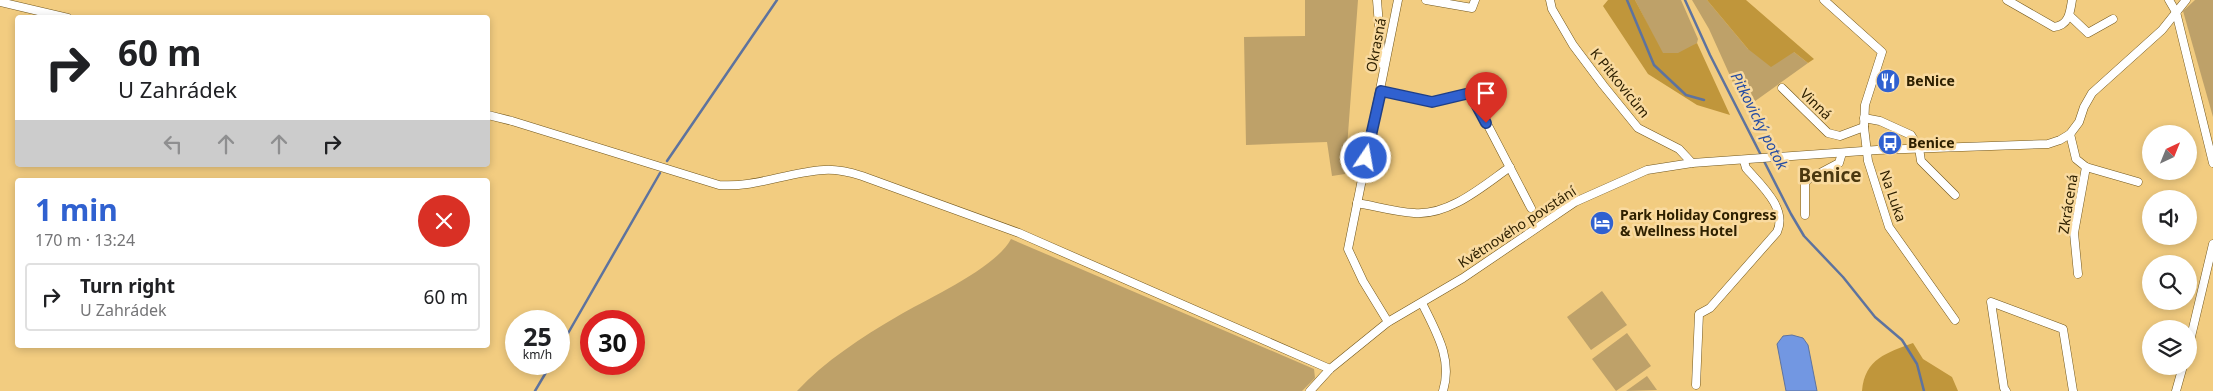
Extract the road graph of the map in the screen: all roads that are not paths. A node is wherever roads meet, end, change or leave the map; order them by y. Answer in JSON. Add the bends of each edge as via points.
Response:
{"nodes":[{"id":1,"x":1377,"y":0,"type":"edge"},
{"id":2,"x":1398,"y":0,"type":"edge"},
{"id":3,"x":1426,"y":0,"type":"edge"},
{"id":4,"x":1475,"y":0,"type":"edge"},
{"id":5,"x":1550,"y":0,"type":"edge"},
{"id":6,"x":1824,"y":0,"type":"edge"},
{"id":7,"x":2007,"y":0,"type":"edge"},
{"id":8,"x":2072,"y":0,"type":"edge"},
{"id":9,"x":2169,"y":0,"type":"edge"},
{"id":10,"x":2186,"y":0,"type":"edge"},
{"id":11,"x":0,"y":2,"type":"edge"},
{"id":12,"x":2176,"y":12,"type":"junction"},
{"id":13,"x":55,"y":15,"type":"edge"},
{"id":14,"x":2070,"y":16,"type":"junction"},
{"id":15,"x":2113,"y":18,"type":"dead end"},
{"id":16,"x":1383,"y":74,"type":"junction"},
{"id":17,"x":1782,"y":88,"type":"dead end"},
{"id":18,"x":1381,"y":91,"type":"junction"},
{"id":19,"x":490,"y":116,"type":"edge"},
{"id":20,"x":1864,"y":118,"type":"junction"},
{"id":21,"x":1864,"y":127,"type":"junction"},
{"id":22,"x":2070,"y":134,"type":"junction"},
{"id":23,"x":1919,"y":148,"type":"junction"},
{"id":24,"x":1866,"y":151,"type":"junction"},
{"id":25,"x":1842,"y":153,"type":"junction"},
{"id":26,"x":1747,"y":160,"type":"junction"},
{"id":27,"x":1692,"y":163,"type":"junction"},
{"id":28,"x":2213,"y":163,"type":"edge"},
{"id":29,"x":1510,"y":167,"type":"junction"},
{"id":30,"x":2086,"y":167,"type":"junction"},
{"id":31,"x":2138,"y":182,"type":"dead end"},
{"id":32,"x":1955,"y":196,"type":"dead end"},
{"id":33,"x":1357,"y":202,"type":"junction"},
{"id":34,"x":1531,"y":208,"type":"dead end"},
{"id":35,"x":1805,"y":215,"type":"dead end"},
{"id":36,"x":2213,"y":244,"type":"edge"},
{"id":37,"x":2078,"y":274,"type":"dead end"},
{"id":38,"x":1422,"y":303,"type":"junction"},
{"id":39,"x":1955,"y":320,"type":"dead end"},
{"id":40,"x":2195,"y":320,"type":"edge"},
{"id":41,"x":1388,"y":322,"type":"junction"},
{"id":42,"x":1330,"y":368,"type":"junction"},
{"id":43,"x":2180,"y":375,"type":"edge"},
{"id":44,"x":1696,"y":384,"type":"dead end"},
{"id":45,"x":1310,"y":391,"type":"edge"},
{"id":46,"x":1443,"y":391,"type":"edge"},
{"id":47,"x":2006,"y":391,"type":"edge"},
{"id":48,"x":2073,"y":391,"type":"edge"},
{"id":49,"x":2176,"y":391,"type":"edge"}],
"edges":[{"from":1,"to":16,"type":"street"},
{"from":2,"to":16,"type":"street","name":"Okrasná"},
{"from":3,"to":4,"type":"street","via":[[1472,8]]},
{"from":5,"to":27,"type":"street","name":"K Pitkovicům","via":[[1552,10],[1573,45],[1638,128],[1679,149]]},
{"from":6,"to":20,"type":"street","name":"Na Luka","via":[[1882,52]]},
{"from":7,"to":14,"type":"street","via":[[2054,27],[2065,23]]},
{"from":8,"to":14,"type":"street"},
{"from":9,"to":12,"type":"street"},
{"from":10,"to":12,"type":"street"},
{"from":11,"to":13,"type":"street"},
{"from":12,"to":22,"type":"street","via":[[2162,30],[2092,93]]},
{"from":12,"to":28,"type":"street"},
{"from":14,"to":15,"type":"street","via":[[2088,33]]},
{"from":16,"to":18,"type":"street","name":"Okrasná"},
{"from":17,"to":21,"type":"street","name":"Vinná","via":[[1828,133],[1840,136]]},
{"from":18,"to":29,"type":"street","via":[[1432,102],[1470,93]]},
{"from":18,"to":33,"type":"street","name":"Okrasná"},
{"from":19,"to":42,"type":"street","via":[[719,185],[744,186],[823,170],[842,170],[862,176],[1020,233]]},
{"from":20,"to":21,"type":"street","name":"Na Luka"},
{"from":20,"to":23,"type":"street","via":[[1880,121],[1911,135]]},
{"from":21,"to":24,"type":"street","name":"Na Luka"},
{"from":22,"to":23,"type":"street","name":"Květnového povstání","via":[[2048,144]]},
{"from":22,"to":30,"type":"street","via":[[2076,159]]},
{"from":23,"to":24,"type":"street","name":"Květnového povstání"},
{"from":23,"to":32,"type":"street","via":[[1921,161]]},
{"from":24,"to":25,"type":"street","name":"Květnového povstání"},
{"from":24,"to":39,"type":"street","name":"Na Luka","via":[[1889,227]]},
{"from":25,"to":26,"type":"street","name":"Květnového povstání"},
{"from":25,"to":35,"type":"street","via":[[1839,163],[1807,180]]},
{"from":26,"to":27,"type":"street","name":"Květnového povstání"},
{"from":26,"to":44,"type":"street","via":[[1746,168],[1778,207],[1781,223],[1777,232],[1710,308],[1699,314]]},
{"from":27,"to":38,"type":"street","name":"Květnového povstání","via":[[1647,170],[1575,202]]},
{"from":29,"to":33,"type":"street","via":[[1463,199],[1430,212],[1415,214]]},
{"from":29,"to":34,"type":"street"},
{"from":30,"to":31,"type":"street"},
{"from":30,"to":37,"type":"street","name":"Zkrácená","via":[[2074,234]]},
{"from":33,"to":41,"type":"street","name":"Okrasná","via":[[1348,249]]},
{"from":36,"to":40,"type":"street"},
{"from":38,"to":41,"type":"street","name":"Květnového povstání"},
{"from":38,"to":46,"type":"street","via":[[1446,358],[1447,377]]},
{"from":41,"to":42,"type":"street","name":"Květnového povstání"},
{"from":42,"to":45,"type":"street","name":"Květnového povstání"},
{"from":43,"to":49,"type":"street"},
{"from":47,"to":48,"type":"street","via":[[1991,302],[2063,329]]}]}
